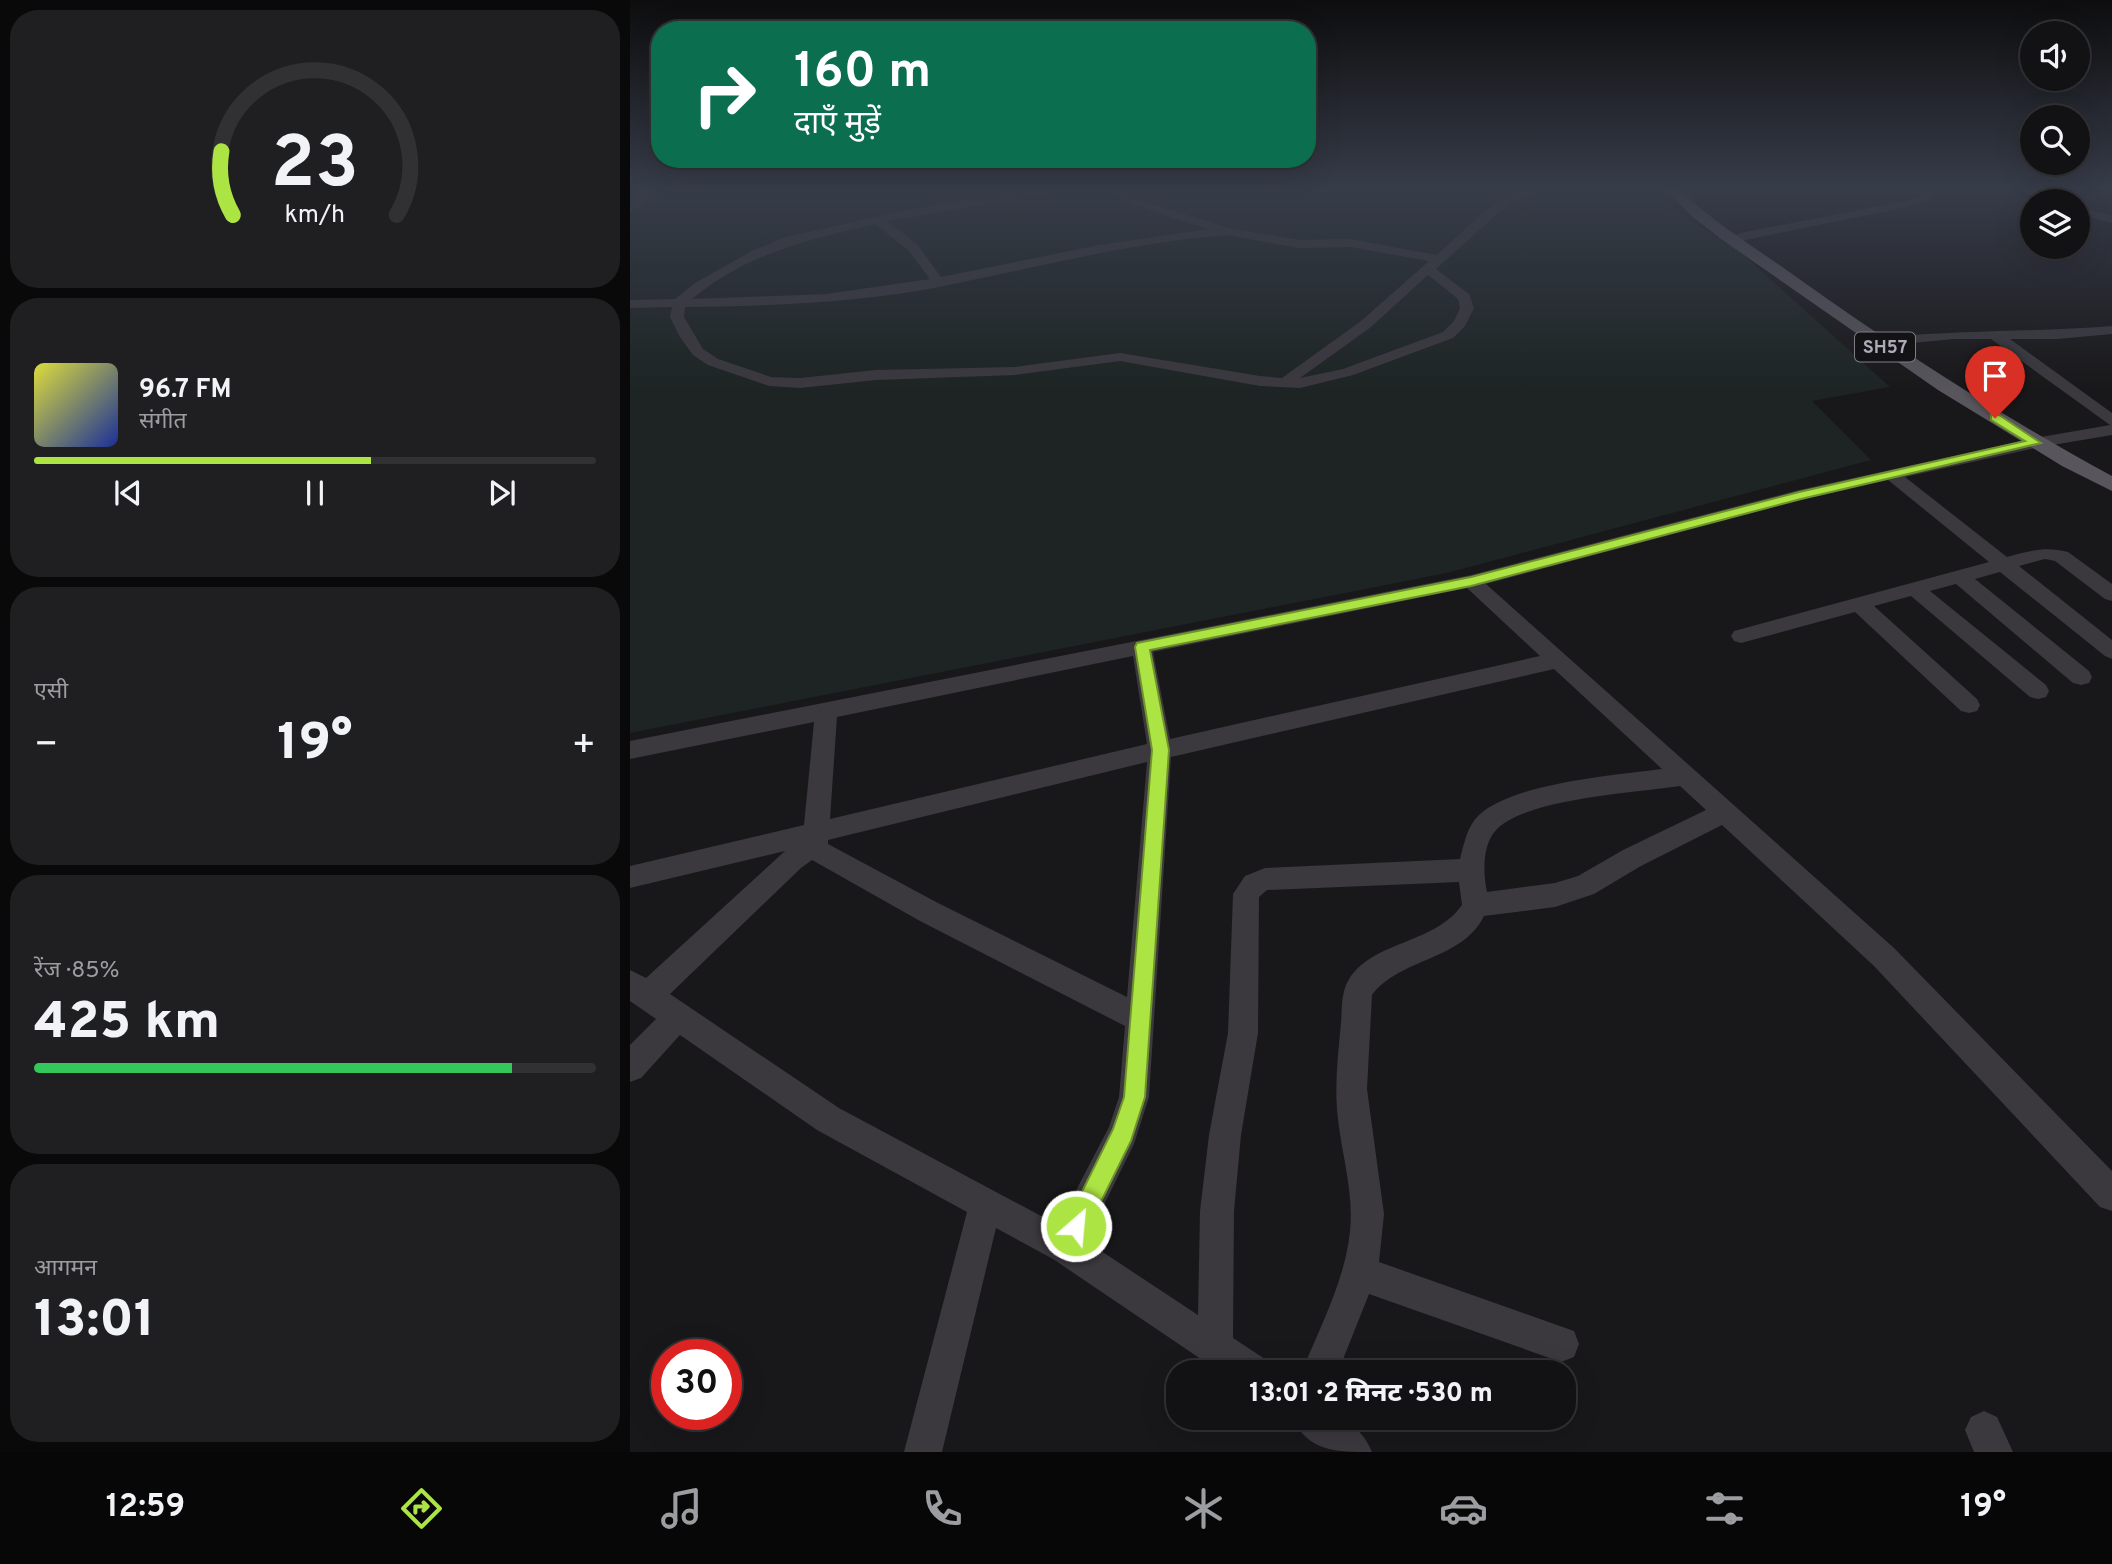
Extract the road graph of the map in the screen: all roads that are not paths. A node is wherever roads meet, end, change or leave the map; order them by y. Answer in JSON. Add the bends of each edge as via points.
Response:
{"nodes":[{"id":1,"x":750,"y":257,"type":"edge"},
{"id":2,"x":923,"y":257,"type":"edge"},
{"id":3,"x":1066,"y":257,"type":"edge"},
{"id":4,"x":1407,"y":257,"type":"edge"},
{"id":5,"x":1440,"y":257,"type":"edge"},
{"id":6,"x":1757,"y":257,"type":"edge"},
{"id":7,"x":1770,"y":257,"type":"edge"},
{"id":8,"x":1433,"y":263,"type":"junction"},
{"id":9,"x":938,"y":283,"type":"junction"},
{"id":10,"x":679,"y":303,"type":"junction"},
{"id":11,"x":630,"y":304,"type":"edge"},
{"id":12,"x":2112,"y":330,"type":"edge"},
{"id":13,"x":1996,"y":336,"type":"junction"},
{"id":14,"x":1892,"y":341,"type":"junction"},
{"id":15,"x":1284,"y":383,"type":"junction"},
{"id":16,"x":2112,"y":421,"type":"edge"},
{"id":17,"x":2112,"y":430,"type":"edge"},
{"id":18,"x":2042,"y":441,"type":"junction"},
{"id":19,"x":1891,"y":474,"type":"junction"},
{"id":20,"x":2112,"y":474,"type":"edge"},
{"id":21,"x":2112,"y":485,"type":"edge"},
{"id":22,"x":2004,"y":564,"type":"junction"},
{"id":23,"x":1959,"y":576,"type":"junction"},
{"id":24,"x":1471,"y":581,"type":"junction"},
{"id":25,"x":1914,"y":588,"type":"junction"},
{"id":26,"x":2112,"y":594,"type":"edge"},
{"id":27,"x":1858,"y":603,"type":"junction"},
{"id":28,"x":1741,"y":636,"type":"dead end"},
{"id":29,"x":1142,"y":647,"type":"junction"},
{"id":30,"x":2112,"y":651,"type":"edge"},
{"id":31,"x":1558,"y":660,"type":"junction"},
{"id":32,"x":2081,"y":677,"type":"dead end"},
{"id":33,"x":2038,"y":691,"type":"dead end"},
{"id":34,"x":1969,"y":705,"type":"dead end"},
{"id":35,"x":826,"y":709,"type":"junction"},
{"id":36,"x":630,"y":750,"type":"edge"},
{"id":37,"x":1160,"y":750,"type":"junction"},
{"id":38,"x":1685,"y":775,"type":"junction"},
{"id":39,"x":1725,"y":812,"type":"junction"},
{"id":40,"x":814,"y":839,"type":"junction"},
{"id":41,"x":1471,"y":870,"type":"junction"},
{"id":42,"x":630,"y":877,"type":"edge"},
{"id":43,"x":1477,"y":905,"type":"junction"},
{"id":44,"x":638,"y":990,"type":"edge"},
{"id":45,"x":677,"y":1018,"type":"junction"},
{"id":46,"x":1141,"y":1019,"type":"junction"},
{"id":47,"x":630,"y":1067,"type":"edge"},
{"id":48,"x":2112,"y":1195,"type":"edge"},
{"id":49,"x":986,"y":1202,"type":"junction"},
{"id":50,"x":1065,"y":1247,"type":"junction"},
{"id":51,"x":1359,"y":1273,"type":"junction"},
{"id":52,"x":1561,"y":1344,"type":"dead end"},
{"id":53,"x":1215,"y":1346,"type":"junction"},
{"id":54,"x":1235,"y":1360,"type":"edge"},
{"id":55,"x":1325,"y":1360,"type":"edge"},
{"id":56,"x":1326,"y":1430,"type":"edge"},
{"id":57,"x":923,"y":1452,"type":"edge"},
{"id":58,"x":1353,"y":1452,"type":"edge"}],
"edges":[{"from":1,"to":10,"type":"street"},
{"from":2,"to":9,"type":"street"},
{"from":3,"to":9,"type":"street"},
{"from":4,"to":8,"type":"street"},
{"from":5,"to":8,"type":"street"},
{"from":6,"to":18,"type":"main road","number":"SH57","via":[[1863,332]]},
{"from":7,"to":14,"type":"main road","number":"SH57"},
{"from":8,"to":15,"type":"street","via":[[1366,324]]},
{"from":8,"to":15,"type":"street","via":[[1464,297],[1467,308],[1448,335],[1348,372]]},
{"from":9,"to":10,"type":"street","via":[[837,296]]},
{"from":10,"to":11,"type":"street"},
{"from":10,"to":15,"type":"street","via":[[677,317],[698,352],[734,371],[769,381],[1015,371],[1120,357]]},
{"from":12,"to":13,"type":"street"},
{"from":13,"to":14,"type":"street"},
{"from":13,"to":16,"type":"street"},
{"from":14,"to":18,"type":"main road","number":"SH57"},
{"from":17,"to":18,"type":"street"},
{"from":18,"to":19,"type":"street"},
{"from":18,"to":20,"type":"main road","number":"SH57"},
{"from":18,"to":21,"type":"main road","number":"SH57"},
{"from":19,"to":22,"type":"street"},
{"from":19,"to":24,"type":"street"},
{"from":22,"to":23,"type":"street"},
{"from":22,"to":26,"type":"street","via":[[2052,553]]},
{"from":22,"to":30,"type":"street"},
{"from":23,"to":25,"type":"street"},
{"from":23,"to":32,"type":"street"},
{"from":24,"to":29,"type":"street"},
{"from":24,"to":31,"type":"street"},
{"from":25,"to":27,"type":"street"},
{"from":25,"to":33,"type":"street"},
{"from":27,"to":28,"type":"street"},
{"from":27,"to":34,"type":"street"},
{"from":29,"to":35,"type":"street"},
{"from":29,"to":37,"type":"street"},
{"from":31,"to":37,"type":"street"},
{"from":31,"to":38,"type":"street"},
{"from":35,"to":36,"type":"street"},
{"from":35,"to":40,"type":"street"},
{"from":37,"to":40,"type":"street"},
{"from":37,"to":46,"type":"street"},
{"from":38,"to":39,"type":"street"},
{"from":38,"to":41,"type":"street","via":[[1535,799],[1509,810],[1490,820],[1477,836]]},
{"from":39,"to":43,"type":"street","via":[[1585,886],[1555,895]]},
{"from":39,"to":48,"type":"street","via":[[1884,957]]},
{"from":40,"to":42,"type":"street"},
{"from":40,"to":44,"type":"street","via":[[750,902]]},
{"from":40,"to":46,"type":"street","via":[[825,856]]},
{"from":41,"to":43,"type":"street"},
{"from":41,"to":53,"type":"street","via":[[1265,879],[1247,894],[1243,1033],[1217,1211]]},
{"from":43,"to":51,"type":"street","via":[[1453,933],[1371,974],[1358,991],[1352,1102],[1367,1195],[1367,1231]]},
{"from":44,"to":45,"type":"street"},
{"from":45,"to":47,"type":"street"},
{"from":45,"to":49,"type":"street","via":[[828,1119]]},
{"from":46,"to":50,"type":"street","via":[[1134,1097],[1123,1133]]},
{"from":49,"to":50,"type":"street"},
{"from":49,"to":57,"type":"street"},
{"from":50,"to":53,"type":"street"},
{"from":51,"to":52,"type":"street"},
{"from":51,"to":55,"type":"street"},
{"from":53,"to":54,"type":"street"},
{"from":56,"to":58,"type":"street"}]}
